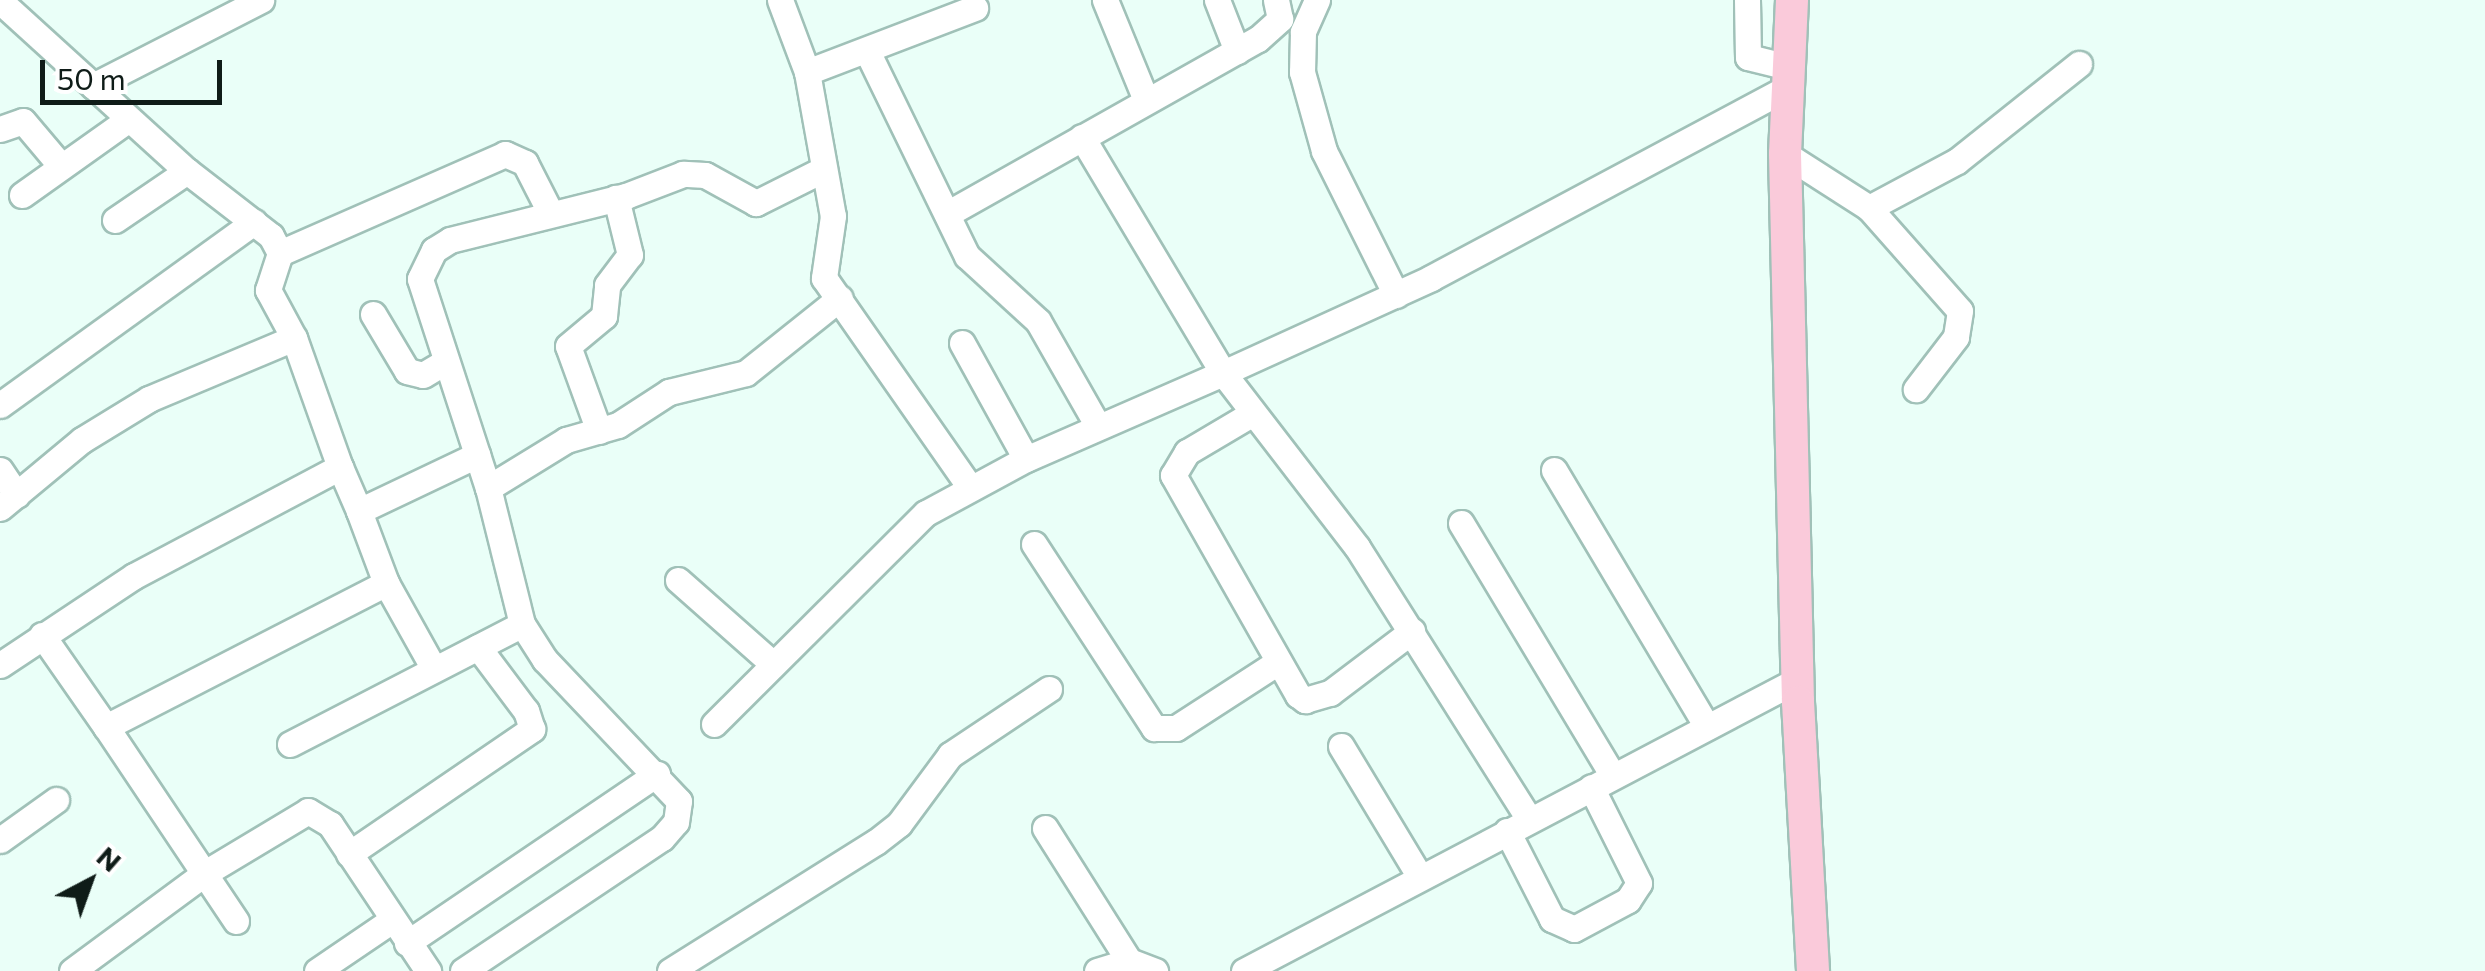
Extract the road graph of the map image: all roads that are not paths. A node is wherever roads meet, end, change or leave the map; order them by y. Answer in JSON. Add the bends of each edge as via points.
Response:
{"nodes":[{"id":1,"x":261,"y":0,"type":"edge"},
{"id":2,"x":780,"y":0,"type":"edge"},
{"id":3,"x":1105,"y":0,"type":"edge"},
{"id":4,"x":1217,"y":0,"type":"edge"},
{"id":5,"x":1276,"y":0,"type":"edge"},
{"id":6,"x":1318,"y":0,"type":"edge"},
{"id":7,"x":1747,"y":1,"type":"edge"},
{"id":8,"x":1792,"y":5,"type":"edge"},
{"id":9,"x":974,"y":8,"type":"dead end"},
{"id":10,"x":6,"y":16,"type":"edge"},
{"id":11,"x":867,"y":51,"type":"junction"},
{"id":12,"x":1237,"y":51,"type":"junction"},
{"id":13,"x":2079,"y":64,"type":"dead end"},
{"id":14,"x":807,"y":72,"type":"junction"},
{"id":15,"x":1787,"y":77,"type":"junction"},
{"id":16,"x":93,"y":86,"type":"junction"},
{"id":17,"x":1146,"y":100,"type":"junction"},
{"id":18,"x":129,"y":119,"type":"junction"},
{"id":19,"x":0,"y":129,"type":"edge"},
{"id":20,"x":1082,"y":138,"type":"junction"},
{"id":21,"x":1785,"y":154,"type":"junction"},
{"id":22,"x":62,"y":166,"type":"junction"},
{"id":23,"x":822,"y":170,"type":"junction"},
{"id":24,"x":187,"y":171,"type":"junction"},
{"id":25,"x":22,"y":195,"type":"dead end"},
{"id":26,"x":616,"y":198,"type":"junction"},
{"id":27,"x":1869,"y":208,"type":"junction"},
{"id":28,"x":551,"y":214,"type":"junction"},
{"id":29,"x":947,"y":214,"type":"junction"},
{"id":30,"x":115,"y":220,"type":"dead end"},
{"id":31,"x":254,"y":222,"type":"junction"},
{"id":32,"x":280,"y":253,"type":"junction"},
{"id":33,"x":1396,"y":295,"type":"junction"},
{"id":34,"x":840,"y":298,"type":"junction"},
{"id":35,"x":373,"y":314,"type":"dead end"},
{"id":36,"x":294,"y":338,"type":"junction"},
{"id":37,"x":962,"y":343,"type":"dead end"},
{"id":38,"x":446,"y":362,"type":"junction"},
{"id":39,"x":1223,"y":372,"type":"junction"},
{"id":40,"x":1916,"y":389,"type":"dead end"},
{"id":41,"x":0,"y":405,"type":"edge"},
{"id":42,"x":1253,"y":413,"type":"junction"},
{"id":43,"x":1098,"y":426,"type":"junction"},
{"id":44,"x":599,"y":431,"type":"junction"},
{"id":45,"x":477,"y":455,"type":"junction"},
{"id":46,"x":1026,"y":459,"type":"junction"},
{"id":47,"x":340,"y":467,"type":"junction"},
{"id":48,"x":0,"y":470,"type":"edge"},
{"id":49,"x":1554,"y":470,"type":"dead end"},
{"id":50,"x":969,"y":486,"type":"junction"},
{"id":51,"x":488,"y":488,"type":"junction"},
{"id":52,"x":8,"y":502,"type":"edge"},
{"id":53,"x":358,"y":512,"type":"junction"},
{"id":54,"x":1461,"y":523,"type":"dead end"},
{"id":55,"x":1034,"y":544,"type":"dead end"},
{"id":56,"x":678,"y":580,"type":"dead end"},
{"id":57,"x":386,"y":583,"type":"junction"},
{"id":58,"x":522,"y":624,"type":"junction"},
{"id":59,"x":1412,"y":630,"type":"junction"},
{"id":60,"x":42,"y":635,"type":"junction"},
{"id":61,"x":478,"y":647,"type":"junction"},
{"id":62,"x":1278,"y":662,"type":"junction"},
{"id":63,"x":773,"y":664,"type":"junction"},
{"id":64,"x":0,"y":665,"type":"edge"},
{"id":65,"x":434,"y":670,"type":"junction"},
{"id":66,"x":1798,"y":680,"type":"junction"},
{"id":67,"x":1049,"y":688,"type":"dead end"},
{"id":68,"x":714,"y":724,"type":"dead end"},
{"id":69,"x":106,"y":727,"type":"junction"},
{"id":70,"x":1706,"y":727,"type":"junction"},
{"id":71,"x":290,"y":744,"type":"dead end"},
{"id":72,"x":1341,"y":746,"type":"dead end"},
{"id":73,"x":658,"y":774,"type":"junction"},
{"id":74,"x":1602,"y":781,"type":"junction"},
{"id":75,"x":56,"y":800,"type":"dead end"},
{"id":76,"x":1518,"y":825,"type":"junction"},
{"id":77,"x":1045,"y":828,"type":"dead end"},
{"id":78,"x":0,"y":840,"type":"edge"},
{"id":79,"x":349,"y":854,"type":"junction"},
{"id":80,"x":205,"y":873,"type":"junction"},
{"id":81,"x":1420,"y":877,"type":"junction"},
{"id":82,"x":392,"y":920,"type":"junction"},
{"id":83,"x":236,"y":922,"type":"dead end"},
{"id":84,"x":408,"y":944,"type":"junction"},
{"id":85,"x":1129,"y":961,"type":"junction"},
{"id":86,"x":72,"y":971,"type":"edge"},
{"id":87,"x":317,"y":971,"type":"edge"},
{"id":88,"x":428,"y":971,"type":"edge"},
{"id":89,"x":463,"y":971,"type":"edge"},
{"id":90,"x":670,"y":971,"type":"edge"},
{"id":91,"x":1098,"y":971,"type":"edge"},
{"id":92,"x":1155,"y":971,"type":"edge"},
{"id":93,"x":1244,"y":971,"type":"edge"},
{"id":94,"x":1813,"y":971,"type":"edge"}],
"edges":[{"from":1,"to":16,"type":"street"},
{"from":2,"to":14,"type":"street"},
{"from":3,"to":17,"type":"street"},
{"from":4,"to":12,"type":"street"},
{"from":5,"to":12,"type":"street","via":[[1280,19],[1274,27]]},
{"from":6,"to":33,"type":"street","via":[[1303,32],[1302,72],[1324,150]]},
{"from":7,"to":8,"type":"street"},
{"from":7,"to":15,"type":"street","via":[[1748,56]]},
{"from":8,"to":15,"type":"main road"},
{"from":9,"to":11,"type":"street"},
{"from":10,"to":16,"type":"street"},
{"from":11,"to":14,"type":"street"},
{"from":11,"to":29,"type":"street"},
{"from":12,"to":17,"type":"street"},
{"from":13,"to":27,"type":"street","via":[[1957,162]]},
{"from":14,"to":23,"type":"street"},
{"from":15,"to":21,"type":"main road"},
{"from":15,"to":33,"type":"street"},
{"from":16,"to":18,"type":"street"},
{"from":17,"to":20,"type":"street"},
{"from":18,"to":22,"type":"street"},
{"from":18,"to":24,"type":"street"},
{"from":19,"to":22,"type":"street","via":[[23,121]]},
{"from":20,"to":29,"type":"street"},
{"from":20,"to":39,"type":"street"},
{"from":21,"to":27,"type":"street"},
{"from":21,"to":66,"type":"main road"},
{"from":22,"to":25,"type":"street"},
{"from":23,"to":26,"type":"street","via":[[756,203],[694,171]]},
{"from":23,"to":34,"type":"street","via":[[834,232],[822,268]]},
{"from":24,"to":30,"type":"street"},
{"from":24,"to":31,"type":"street"},
{"from":26,"to":28,"type":"street"},
{"from":26,"to":44,"type":"street","via":[[630,254],[607,285],[604,316],[568,346]]},
{"from":27,"to":40,"type":"street","via":[[1960,311],[1956,337]]},
{"from":28,"to":32,"type":"street","via":[[525,163],[505,154]]},
{"from":28,"to":38,"type":"street","via":[[450,240],[424,263],[423,296]]},
{"from":29,"to":43,"type":"street","via":[[976,269],[1038,321]]},
{"from":31,"to":32,"type":"street"},
{"from":31,"to":41,"type":"street"},
{"from":32,"to":36,"type":"street","via":[[268,290]]},
{"from":33,"to":39,"type":"street"},
{"from":34,"to":44,"type":"street","via":[[746,373],[669,392]]},
{"from":34,"to":50,"type":"street"},
{"from":35,"to":38,"type":"street","via":[[407,371],[422,375]]},
{"from":36,"to":47,"type":"street"},
{"from":36,"to":52,"type":"street","via":[[149,399],[82,440]]},
{"from":37,"to":46,"type":"street"},
{"from":38,"to":45,"type":"street"},
{"from":39,"to":42,"type":"street"},
{"from":39,"to":43,"type":"street"},
{"from":42,"to":59,"type":"street","via":[[1357,546]]},
{"from":42,"to":62,"type":"street","via":[[1187,452],[1173,475]]},
{"from":43,"to":46,"type":"street"},
{"from":44,"to":51,"type":"street","via":[[566,440]]},
{"from":45,"to":51,"type":"street"},
{"from":45,"to":53,"type":"street"},
{"from":46,"to":50,"type":"street"},
{"from":47,"to":53,"type":"street"},
{"from":47,"to":60,"type":"street","via":[[134,576]]},
{"from":48,"to":52,"type":"street"},
{"from":49,"to":70,"type":"street"},
{"from":50,"to":63,"type":"street","via":[[926,513]]},
{"from":51,"to":58,"type":"street"},
{"from":53,"to":57,"type":"street"},
{"from":54,"to":74,"type":"street"},
{"from":55,"to":62,"type":"street","via":[[1154,728],[1176,728]]},
{"from":56,"to":63,"type":"street"},
{"from":57,"to":65,"type":"street"},
{"from":57,"to":69,"type":"street"},
{"from":58,"to":61,"type":"street"},
{"from":58,"to":73,"type":"street","via":[[545,660]]},
{"from":59,"to":62,"type":"street","via":[[1316,699],[1298,695]]},
{"from":59,"to":76,"type":"street"},
{"from":60,"to":64,"type":"street"},
{"from":60,"to":69,"type":"street"},
{"from":61,"to":65,"type":"street"},
{"from":61,"to":79,"type":"street","via":[[532,729]]},
{"from":63,"to":68,"type":"street"},
{"from":65,"to":71,"type":"street"},
{"from":66,"to":70,"type":"street"},
{"from":66,"to":94,"type":"main road"},
{"from":67,"to":90,"type":"street","via":[[950,755],[899,824],[876,842]]},
{"from":69,"to":80,"type":"street"},
{"from":70,"to":74,"type":"street"},
{"from":72,"to":81,"type":"street"},
{"from":73,"to":84,"type":"street"},
{"from":73,"to":89,"type":"street","via":[[679,800],[676,822],[662,838]]},
{"from":74,"to":76,"type":"street"},
{"from":74,"to":76,"type":"street","via":[[1639,883],[1628,900],[1574,929],[1552,919]]},
{"from":75,"to":78,"type":"street"},
{"from":76,"to":81,"type":"street"},
{"from":77,"to":85,"type":"street"},
{"from":79,"to":80,"type":"street","via":[[318,815],[300,812]]},
{"from":79,"to":82,"type":"street"},
{"from":80,"to":83,"type":"street"},
{"from":80,"to":86,"type":"street"},
{"from":81,"to":93,"type":"street"},
{"from":82,"to":84,"type":"street"},
{"from":82,"to":87,"type":"street"},
{"from":84,"to":88,"type":"street"},
{"from":85,"to":91,"type":"street"},
{"from":85,"to":92,"type":"street"}]}
